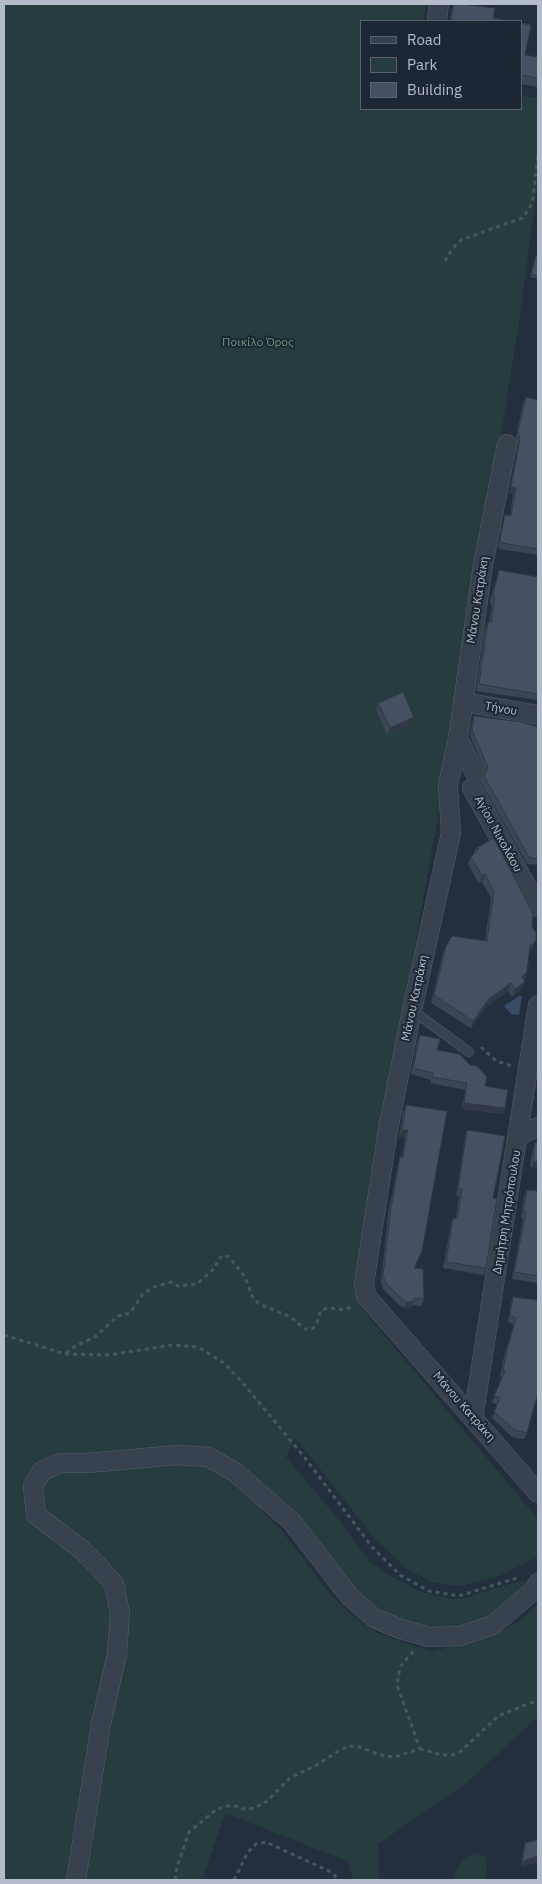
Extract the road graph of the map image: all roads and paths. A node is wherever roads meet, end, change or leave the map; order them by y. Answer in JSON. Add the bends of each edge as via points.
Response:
{"nodes":[{"id":1,"x":439,"y":4,"type":"edge"},
{"id":2,"x":437,"y":20,"type":"edge"},
{"id":3,"x":538,"y":154,"type":"edge"},
{"id":4,"x":445,"y":261,"type":"dead end"},
{"id":5,"x":507,"y":444,"type":"dead end"},
{"id":6,"x":463,"y":702,"type":"junction"},
{"id":7,"x":538,"y":715,"type":"edge"},
{"id":8,"x":458,"y":738,"type":"junction"},
{"id":9,"x":538,"y":907,"type":"edge"},
{"id":10,"x":538,"y":1006,"type":"edge"},
{"id":11,"x":412,"y":1010,"type":"junction"},
{"id":12,"x":469,"y":1052,"type":"dead end"},
{"id":13,"x":538,"y":1127,"type":"edge"},
{"id":14,"x":520,"y":1135,"type":"junction"},
{"id":15,"x":366,"y":1296,"type":"junction"},
{"id":16,"x":4,"y":1335,"type":"edge"},
{"id":17,"x":65,"y":1354,"type":"junction"},
{"id":18,"x":474,"y":1418,"type":"junction"},
{"id":19,"x":538,"y":1493,"type":"edge"},
{"id":20,"x":532,"y":1579,"type":"edge"},
{"id":21,"x":429,"y":1637,"type":"junction"},
{"id":22,"x":538,"y":1700,"type":"edge"},
{"id":23,"x":420,"y":1748,"type":"junction"},
{"id":24,"x":76,"y":1880,"type":"edge"},
{"id":25,"x":175,"y":1880,"type":"edge"},
{"id":26,"x":234,"y":1880,"type":"edge"},
{"id":27,"x":339,"y":1880,"type":"edge"}],
"edges":[{"from":1,"to":2,"type":"street"},
{"from":3,"to":4,"type":"path","via":[[533,198],[522,218],[460,240]]},
{"from":5,"to":6,"type":"street","name":"Μάνου Κατράκη","via":[[483,565]]},
{"from":6,"to":7,"type":"street","name":"Τήνου"},
{"from":6,"to":8,"type":"street","name":"Μάνου Κατράκη"},
{"from":8,"to":9,"type":"street","name":"Αγίου Νικολάου","via":[[474,781]]},
{"from":8,"to":11,"type":"street","name":"Μάνου Κατράκη","via":[[448,785],[451,833]]},
{"from":10,"to":14,"type":"street","name":"Δημήτρη Μητρόπουλου"},
{"from":11,"to":12,"type":"lane"},
{"from":11,"to":15,"type":"street","name":"Μάνου Κατράκη","via":[[388,1130],[364,1284]]},
{"from":13,"to":14,"type":"street"},
{"from":14,"to":18,"type":"street","name":"Δημήτρη Μητρόπουλου"},
{"from":15,"to":17,"type":"path","via":[[345,1310],[321,1310],[316,1325],[305,1329],[291,1317],[259,1304],[252,1296],[245,1277],[230,1257],[223,1255],[215,1268],[197,1284],[178,1286],[171,1282],[154,1286],[143,1294],[130,1313],[118,1316],[95,1338]]},
{"from":15,"to":18,"type":"street","name":"Μάνου Κατράκη"},
{"from":16,"to":17,"type":"path"},
{"from":17,"to":20,"type":"path","via":[[109,1355],[172,1345],[198,1347],[224,1363],[243,1383],[372,1547],[400,1575],[429,1591],[459,1596]]},
{"from":18,"to":19,"type":"street","name":"Μάνου Κατράκη"},
{"from":20,"to":21,"type":"street","via":[[533,1592],[493,1626],[460,1636]]},
{"from":21,"to":23,"type":"path","via":[[400,1667],[397,1685]]},
{"from":21,"to":24,"type":"street","via":[[374,1618],[350,1597],[292,1522],[235,1472],[208,1457],[177,1455],[88,1463],[61,1462],[42,1471],[33,1486],[36,1515],[82,1549],[105,1573],[114,1584],[120,1613],[117,1654],[101,1724]]},
{"from":22,"to":23,"type":"path","via":[[498,1716],[460,1752],[442,1755]]},
{"from":23,"to":25,"type":"path","via":[[394,1757],[350,1746],[291,1777],[267,1801],[255,1808],[232,1805],[217,1809],[189,1832]]},
{"from":26,"to":27,"type":"path","via":[[248,1852],[256,1844],[266,1842],[331,1872]]}]}
